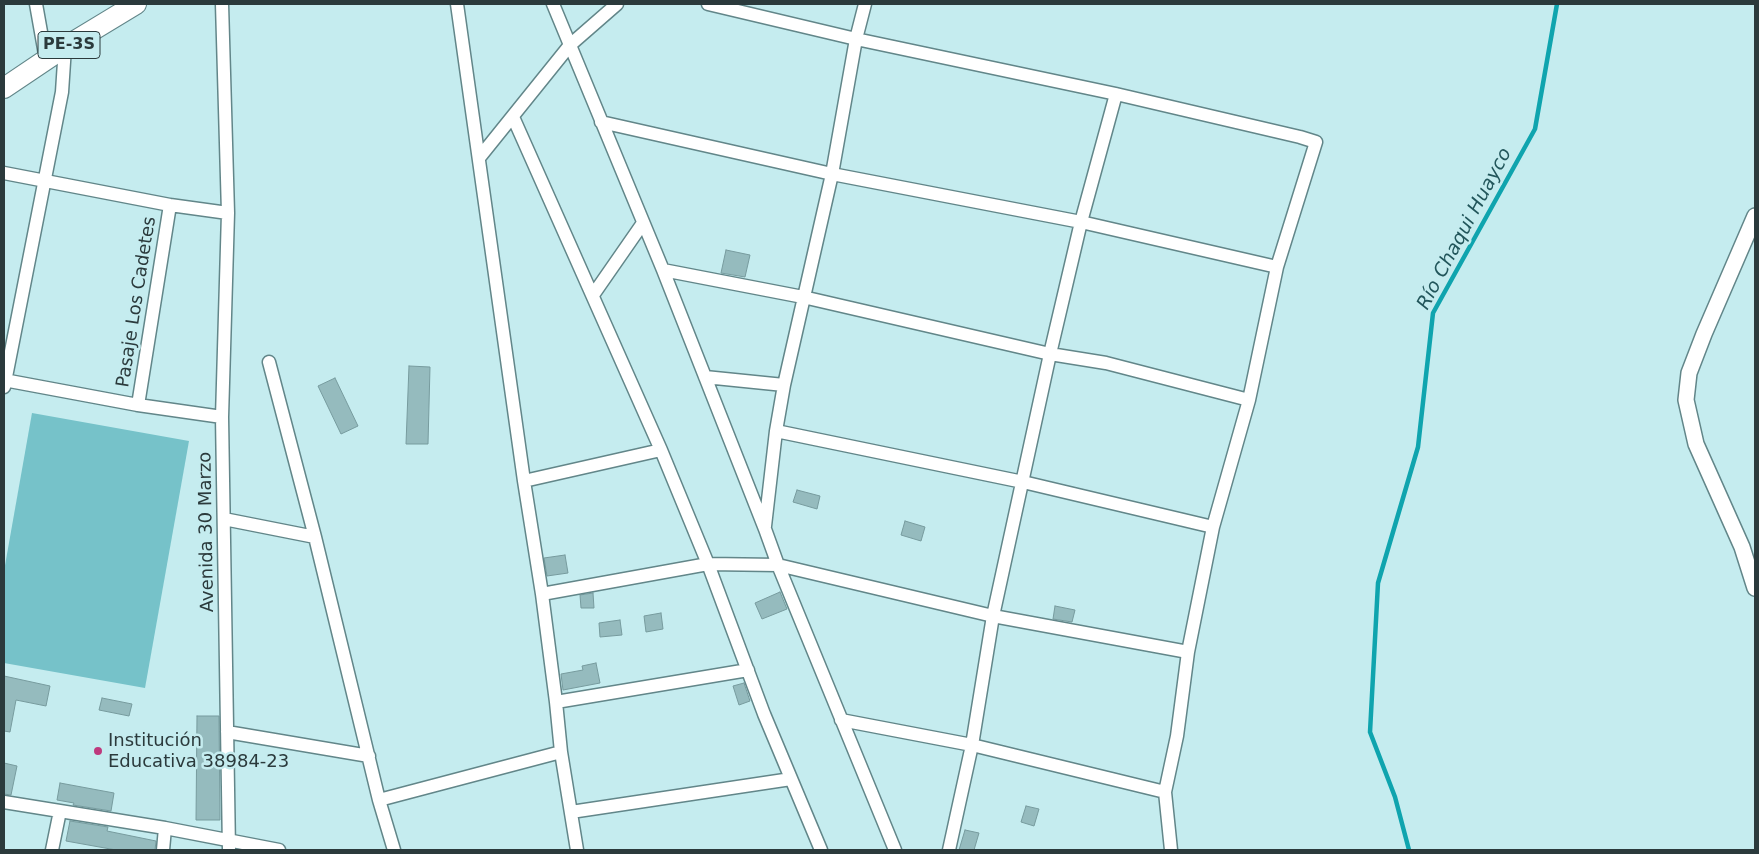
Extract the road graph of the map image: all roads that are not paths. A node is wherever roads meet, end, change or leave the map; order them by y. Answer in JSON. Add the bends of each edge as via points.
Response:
{"nodes":[{"id":1,"x":36,"y":4,"type":"edge"},
{"id":2,"x":136,"y":4,"type":"edge"},
{"id":3,"x":222,"y":4,"type":"edge"},
{"id":4,"x":458,"y":4,"type":"edge"},
{"id":5,"x":553,"y":4,"type":"edge"},
{"id":6,"x":617,"y":4,"type":"edge"},
{"id":7,"x":708,"y":4,"type":"edge"},
{"id":8,"x":865,"y":4,"type":"edge"},
{"id":9,"x":856,"y":39,"type":"junction"},
{"id":10,"x":570,"y":45,"type":"junction"},
{"id":11,"x":65,"y":47,"type":"junction"},
{"id":12,"x":46,"y":60,"type":"junction"},
{"id":13,"x":4,"y":88,"type":"edge"},
{"id":14,"x":1116,"y":94,"type":"junction"},
{"id":15,"x":513,"y":117,"type":"junction"},
{"id":16,"x":601,"y":122,"type":"junction"},
{"id":17,"x":479,"y":158,"type":"junction"},
{"id":18,"x":4,"y":173,"type":"edge"},
{"id":19,"x":832,"y":174,"type":"junction"},
{"id":20,"x":44,"y":182,"type":"junction"},
{"id":21,"x":170,"y":205,"type":"junction"},
{"id":22,"x":228,"y":213,"type":"junction"},
{"id":23,"x":1754,"y":216,"type":"edge"},
{"id":24,"x":1080,"y":222,"type":"junction"},
{"id":25,"x":643,"y":223,"type":"junction"},
{"id":26,"x":1278,"y":267,"type":"junction"},
{"id":27,"x":663,"y":270,"type":"junction"},
{"id":28,"x":593,"y":295,"type":"junction"},
{"id":29,"x":803,"y":297,"type":"junction"},
{"id":30,"x":1050,"y":354,"type":"junction"},
{"id":31,"x":269,"y":362,"type":"dead end"},
{"id":32,"x":705,"y":377,"type":"junction"},
{"id":33,"x":4,"y":383,"type":"edge"},
{"id":34,"x":784,"y":385,"type":"junction"},
{"id":35,"x":1249,"y":400,"type":"junction"},
{"id":36,"x":138,"y":405,"type":"junction"},
{"id":37,"x":222,"y":417,"type":"junction"},
{"id":38,"x":776,"y":431,"type":"junction"},
{"id":39,"x":661,"y":450,"type":"junction"},
{"id":40,"x":524,"y":481,"type":"junction"},
{"id":41,"x":1023,"y":482,"type":"junction"},
{"id":42,"x":224,"y":519,"type":"junction"},
{"id":43,"x":1213,"y":527,"type":"junction"},
{"id":44,"x":765,"y":529,"type":"junction"},
{"id":45,"x":315,"y":537,"type":"junction"},
{"id":46,"x":708,"y":564,"type":"junction"},
{"id":47,"x":778,"y":565,"type":"junction"},
{"id":48,"x":1755,"y":588,"type":"edge"},
{"id":49,"x":542,"y":594,"type":"junction"},
{"id":50,"x":993,"y":616,"type":"junction"},
{"id":51,"x":1188,"y":652,"type":"junction"},
{"id":52,"x":748,"y":670,"type":"junction"},
{"id":53,"x":556,"y":702,"type":"junction"},
{"id":54,"x":841,"y":720,"type":"junction"},
{"id":55,"x":227,"y":732,"type":"junction"},
{"id":56,"x":972,"y":745,"type":"junction"},
{"id":57,"x":561,"y":752,"type":"junction"},
{"id":58,"x":369,"y":756,"type":"junction"},
{"id":59,"x":790,"y":779,"type":"junction"},
{"id":60,"x":1165,"y":792,"type":"junction"},
{"id":61,"x":379,"y":800,"type":"junction"},
{"id":62,"x":4,"y":802,"type":"edge"},
{"id":63,"x":60,"y":811,"type":"junction"},
{"id":64,"x":571,"y":812,"type":"junction"},
{"id":65,"x":165,"y":828,"type":"junction"},
{"id":66,"x":229,"y":846,"type":"edge"},
{"id":67,"x":52,"y":850,"type":"edge"},
{"id":68,"x":163,"y":850,"type":"edge"},
{"id":69,"x":279,"y":850,"type":"edge"},
{"id":70,"x":394,"y":850,"type":"edge"},
{"id":71,"x":577,"y":850,"type":"edge"},
{"id":72,"x":821,"y":850,"type":"edge"},
{"id":73,"x":895,"y":850,"type":"edge"},
{"id":74,"x":949,"y":850,"type":"edge"},
{"id":75,"x":1171,"y":850,"type":"edge"}],
"edges":[{"from":1,"to":12,"type":"street"},
{"from":2,"to":11,"type":"highway","number":"PE-3S"},
{"from":3,"to":22,"type":"street","name":"Avenida 30 Marzo"},
{"from":4,"to":17,"type":"street"},
{"from":5,"to":10,"type":"street"},
{"from":6,"to":10,"type":"street"},
{"from":7,"to":9,"type":"street"},
{"from":8,"to":9,"type":"street"},
{"from":9,"to":14,"type":"street"},
{"from":9,"to":19,"type":"street"},
{"from":10,"to":15,"type":"street"},
{"from":10,"to":16,"type":"street"},
{"from":11,"to":12,"type":"highway","number":"PE-3S"},
{"from":11,"to":20,"type":"street","via":[[62,92]]},
{"from":12,"to":13,"type":"highway","number":"PE-3S"},
{"from":14,"to":24,"type":"street"},
{"from":14,"to":26,"type":"street","via":[[1316,142]]},
{"from":15,"to":17,"type":"street"},
{"from":15,"to":28,"type":"street"},
{"from":16,"to":19,"type":"street"},
{"from":16,"to":25,"type":"street"},
{"from":17,"to":40,"type":"street"},
{"from":18,"to":20,"type":"street"},
{"from":19,"to":24,"type":"street"},
{"from":19,"to":29,"type":"street"},
{"from":20,"to":21,"type":"street"},
{"from":20,"to":33,"type":"street"},
{"from":21,"to":22,"type":"street"},
{"from":21,"to":36,"type":"street","name":"Pasaje Los Cadetes"},
{"from":22,"to":37,"type":"street","name":"Avenida 30 Marzo"},
{"from":23,"to":48,"type":"street","via":[[1695,358],[1686,400],[1696,444],[1742,546]]},
{"from":24,"to":26,"type":"street"},
{"from":24,"to":30,"type":"street"},
{"from":25,"to":27,"type":"street"},
{"from":25,"to":28,"type":"street"},
{"from":26,"to":35,"type":"street"},
{"from":27,"to":29,"type":"street"},
{"from":27,"to":32,"type":"street"},
{"from":28,"to":39,"type":"street"},
{"from":29,"to":30,"type":"street"},
{"from":29,"to":34,"type":"street"},
{"from":30,"to":35,"type":"street","via":[[1106,363]]},
{"from":30,"to":41,"type":"street"},
{"from":31,"to":45,"type":"street"},
{"from":32,"to":34,"type":"street"},
{"from":32,"to":44,"type":"street"},
{"from":33,"to":36,"type":"street"},
{"from":34,"to":38,"type":"street"},
{"from":35,"to":43,"type":"street"},
{"from":36,"to":37,"type":"street"},
{"from":37,"to":42,"type":"street","name":"Avenida 30 Marzo"},
{"from":38,"to":41,"type":"street"},
{"from":38,"to":44,"type":"street"},
{"from":39,"to":40,"type":"street"},
{"from":39,"to":46,"type":"street"},
{"from":40,"to":49,"type":"street"},
{"from":41,"to":43,"type":"street"},
{"from":41,"to":50,"type":"street"},
{"from":42,"to":45,"type":"street"},
{"from":42,"to":55,"type":"street","name":"Avenida 30 Marzo"},
{"from":43,"to":51,"type":"street"},
{"from":44,"to":47,"type":"street"},
{"from":45,"to":58,"type":"street"},
{"from":46,"to":47,"type":"street"},
{"from":46,"to":49,"type":"street"},
{"from":46,"to":52,"type":"street"},
{"from":47,"to":50,"type":"street"},
{"from":47,"to":54,"type":"street"},
{"from":49,"to":53,"type":"street"},
{"from":50,"to":51,"type":"street"},
{"from":50,"to":56,"type":"street"},
{"from":51,"to":60,"type":"street","via":[[1177,736]]},
{"from":52,"to":53,"type":"street"},
{"from":52,"to":59,"type":"street"},
{"from":53,"to":57,"type":"street"},
{"from":54,"to":56,"type":"street"},
{"from":54,"to":73,"type":"street"},
{"from":55,"to":58,"type":"street"},
{"from":55,"to":66,"type":"street","name":"Avenida 30 Marzo"},
{"from":56,"to":60,"type":"street"},
{"from":56,"to":74,"type":"street"},
{"from":57,"to":61,"type":"street"},
{"from":57,"to":64,"type":"street"},
{"from":58,"to":61,"type":"street"},
{"from":59,"to":64,"type":"street"},
{"from":59,"to":72,"type":"street"},
{"from":60,"to":75,"type":"street"},
{"from":61,"to":70,"type":"street"},
{"from":62,"to":63,"type":"street"},
{"from":63,"to":65,"type":"street"},
{"from":63,"to":67,"type":"street"},
{"from":64,"to":71,"type":"street"},
{"from":65,"to":66,"type":"street"},
{"from":65,"to":68,"type":"street"},
{"from":66,"to":69,"type":"street"}]}
